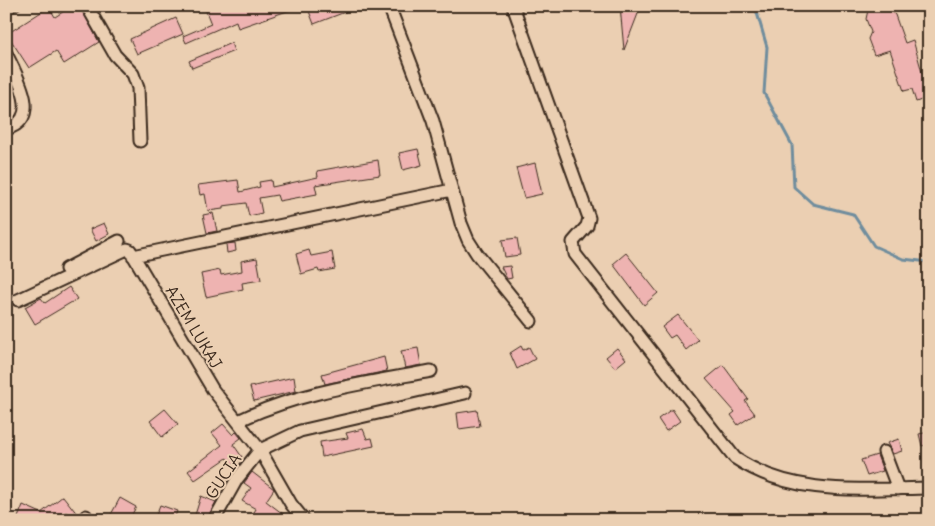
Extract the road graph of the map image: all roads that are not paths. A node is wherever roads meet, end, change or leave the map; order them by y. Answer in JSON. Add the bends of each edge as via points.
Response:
{"nodes":[{"id":1,"x":16,"y":6,"type":"edge"},
{"id":2,"x":88,"y":6,"type":"edge"},
{"id":3,"x":389,"y":6,"type":"edge"},
{"id":4,"x":513,"y":6,"type":"edge"},
{"id":5,"x":6,"y":11,"type":"edge"},
{"id":6,"x":6,"y":53,"type":"edge"},
{"id":7,"x":6,"y":129,"type":"edge"},
{"id":8,"x":140,"y":141,"type":"dead end"},
{"id":9,"x":452,"y":190,"type":"junction"},
{"id":10,"x":119,"y":241,"type":"dead end"},
{"id":11,"x":133,"y":256,"type":"junction"},
{"id":12,"x":12,"y":300,"type":"edge"},
{"id":13,"x":531,"y":321,"type":"dead end"},
{"id":14,"x":431,"y":371,"type":"dead end"},
{"id":15,"x":464,"y":393,"type":"dead end"},
{"id":16,"x":238,"y":421,"type":"junction"},
{"id":17,"x":260,"y":450,"type":"junction"},
{"id":18,"x":884,"y":452,"type":"dead end"},
{"id":19,"x":929,"y":488,"type":"edge"},
{"id":20,"x":898,"y":489,"type":"junction"},
{"id":21,"x":214,"y":520,"type":"edge"},
{"id":22,"x":304,"y":520,"type":"edge"}],
"edges":[{"from":1,"to":5,"type":"lane"},
{"from":2,"to":8,"type":"street","via":[[115,55],[133,74],[138,88]]},
{"from":3,"to":9,"type":"street","via":[[433,120]]},
{"from":4,"to":20,"type":"street","via":[[589,218],[587,226],[573,242],[575,254],[735,458],[754,470],[833,490]]},
{"from":6,"to":7,"type":"street","via":[[22,86],[25,107],[24,119],[18,126]]},
{"from":9,"to":11,"type":"street"},
{"from":9,"to":13,"type":"street","via":[[461,223],[477,254]]},
{"from":10,"to":12,"type":"street"},
{"from":11,"to":12,"type":"street","via":[[127,249]]},
{"from":11,"to":16,"type":"street","name":"AZEM LUKAJ","via":[[205,377]]},
{"from":14,"to":16,"type":"street","via":[[302,398],[263,409]]},
{"from":15,"to":17,"type":"street","via":[[300,431]]},
{"from":16,"to":17,"type":"street","name":"AZEM LUKAJ"},
{"from":17,"to":21,"type":"street","name":"GUCIA","via":[[237,479]]},
{"from":17,"to":22,"type":"street","name":"AZEM LUKAJ"},
{"from":18,"to":20,"type":"street"},
{"from":19,"to":20,"type":"street"}]}
